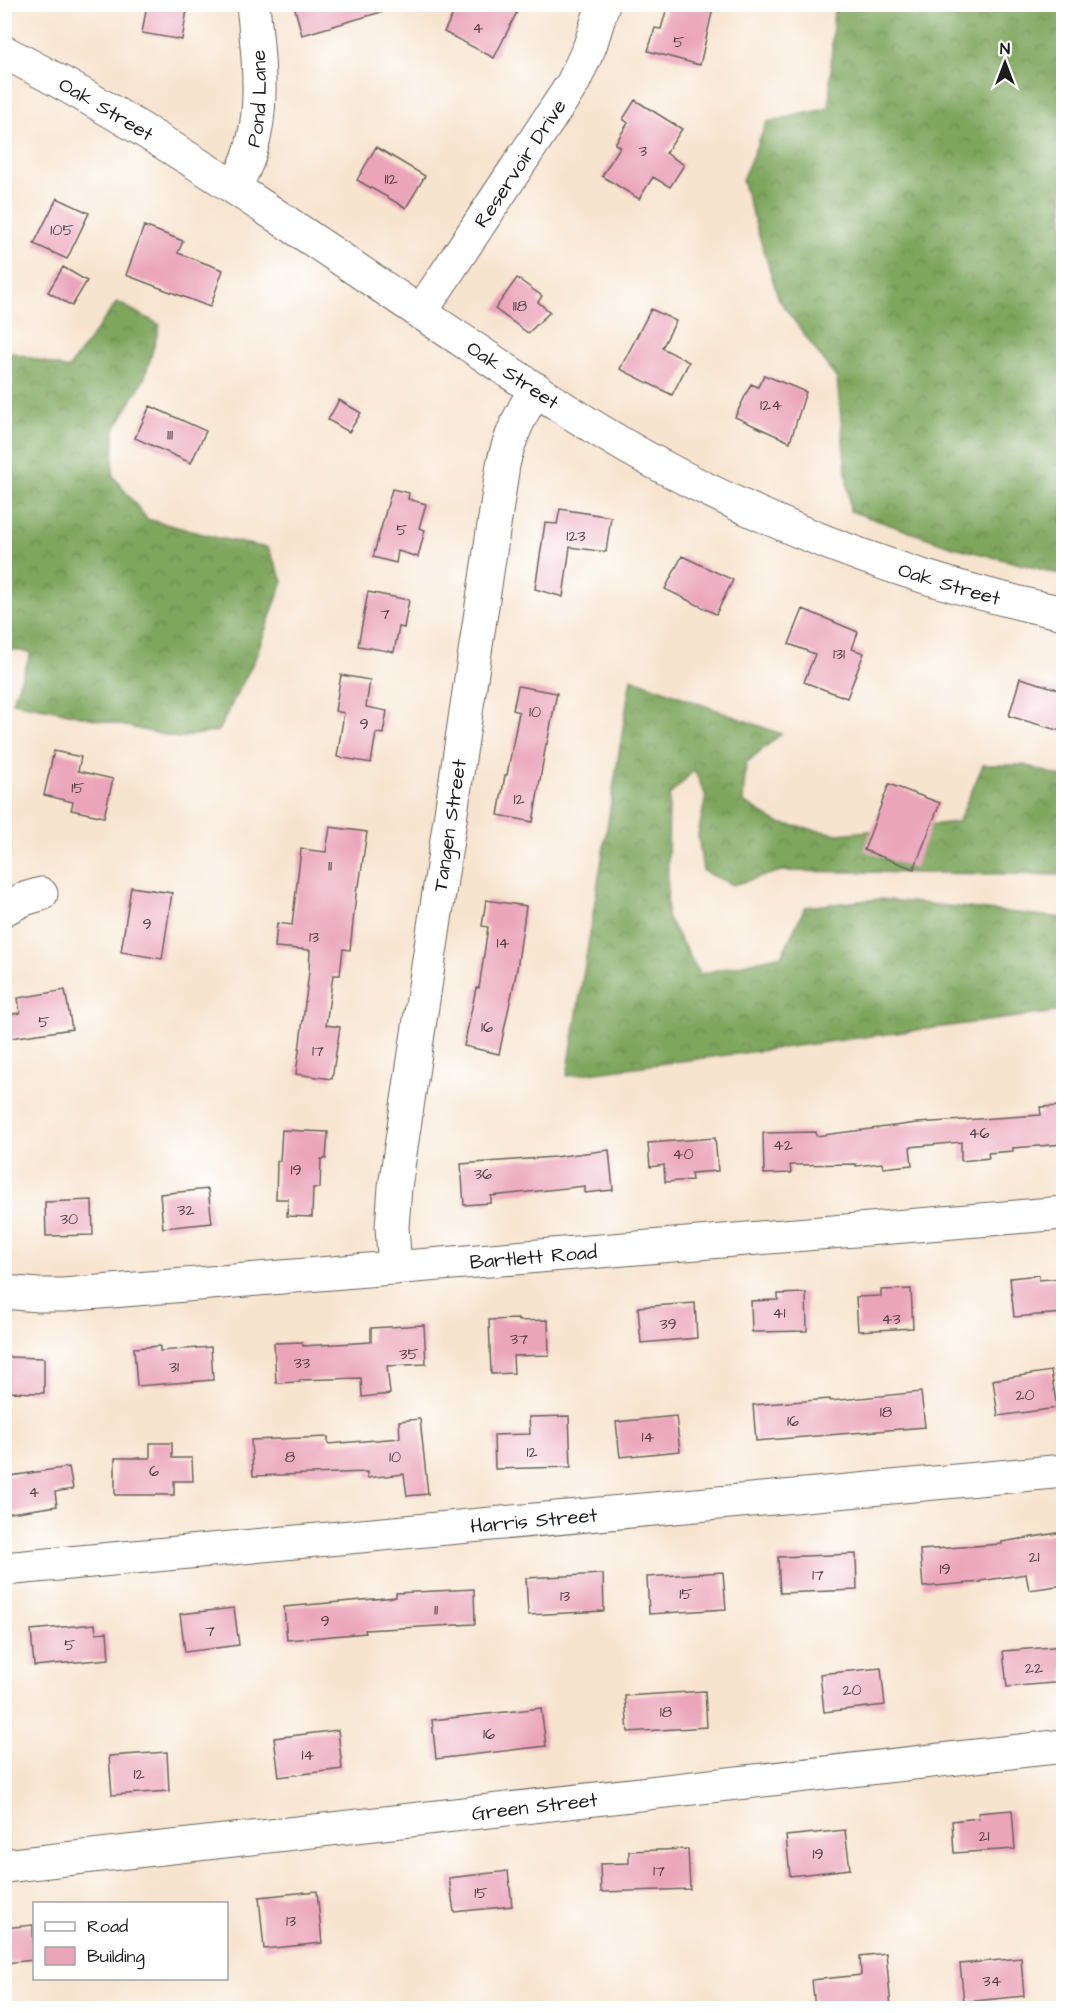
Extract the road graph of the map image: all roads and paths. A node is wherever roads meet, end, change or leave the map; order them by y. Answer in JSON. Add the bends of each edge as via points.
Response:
{"nodes":[{"id":1,"x":253,"y":4,"type":"edge"},
{"id":2,"x":603,"y":4,"type":"edge"},
{"id":3,"x":4,"y":52,"type":"edge"},
{"id":4,"x":234,"y":187,"type":"junction"},
{"id":5,"x":420,"y":313,"type":"junction"},
{"id":6,"x":536,"y":389,"type":"junction"},
{"id":7,"x":1064,"y":613,"type":"edge"},
{"id":8,"x":41,"y":894,"type":"dead end"},
{"id":9,"x":4,"y":909,"type":"edge"},
{"id":10,"x":1064,"y":1213,"type":"edge"},
{"id":11,"x":395,"y":1268,"type":"junction"},
{"id":12,"x":4,"y":1292,"type":"edge"},
{"id":13,"x":1064,"y":1471,"type":"edge"},
{"id":14,"x":4,"y":1569,"type":"edge"},
{"id":15,"x":1064,"y":1746,"type":"edge"},
{"id":16,"x":4,"y":1866,"type":"edge"}],
"edges":[{"from":1,"to":4,"type":"street","name":"Pond Lane","via":[[258,124],[249,159]]},
{"from":2,"to":5,"type":"street","name":"Reservoir Drive","via":[[573,83]]},
{"from":3,"to":4,"type":"street","name":"Oak Street","via":[[120,116]]},
{"from":4,"to":5,"type":"street","name":"Oak Street"},
{"from":5,"to":6,"type":"street","name":"Oak Street"},
{"from":6,"to":7,"type":"street","name":"Oak Street","via":[[650,460],[766,517],[919,575]]},
{"from":6,"to":11,"type":"street","name":"Tangen Street","via":[[513,429],[503,465],[395,1187]]},
{"from":8,"to":9,"type":"street"},
{"from":10,"to":11,"type":"street","name":"Bartlett Road"},
{"from":11,"to":12,"type":"street","name":"Bartlett Road","via":[[63,1295]]},
{"from":13,"to":14,"type":"street","name":"Harris Street"},
{"from":15,"to":16,"type":"street","name":"Green Street"}]}
